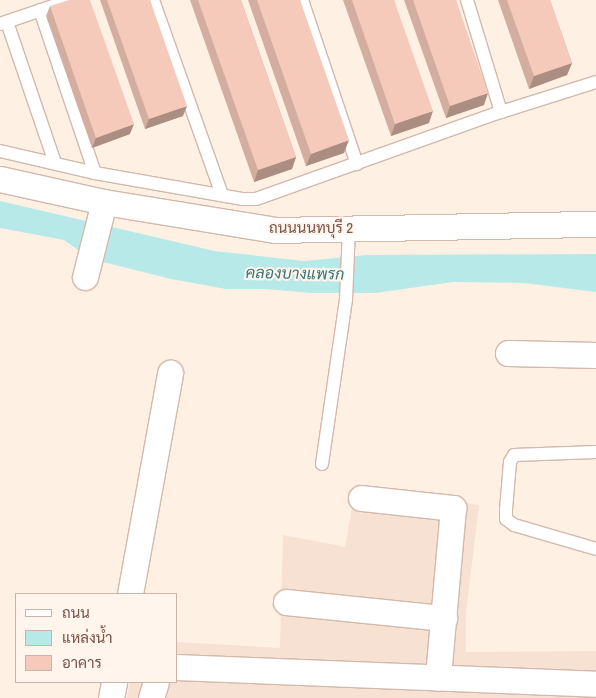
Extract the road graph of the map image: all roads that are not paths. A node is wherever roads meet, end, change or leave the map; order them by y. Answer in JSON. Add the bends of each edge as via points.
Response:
{"nodes":[{"id":1,"x":71,"y":0,"type":"edge"},
{"id":2,"x":153,"y":0,"type":"edge"},
{"id":3,"x":302,"y":0,"type":"edge"},
{"id":4,"x":467,"y":0,"type":"edge"},
{"id":5,"x":40,"y":10,"type":"junction"},
{"id":6,"x":4,"y":23,"type":"edge"},
{"id":7,"x":596,"y":82,"type":"edge"},
{"id":8,"x":501,"y":112,"type":"junction"},
{"id":9,"x":0,"y":150,"type":"edge"},
{"id":10,"x":55,"y":163,"type":"junction"},
{"id":11,"x":357,"y":164,"type":"junction"},
{"id":12,"x":95,"y":172,"type":"junction"},
{"id":13,"x":0,"y":179,"type":"edge"},
{"id":14,"x":222,"y":196,"type":"junction"},
{"id":15,"x":103,"y":208,"type":"junction"},
{"id":16,"x":596,"y":224,"type":"edge"},
{"id":17,"x":348,"y":240,"type":"junction"},
{"id":18,"x":87,"y":271,"type":"dead end"},
{"id":19,"x":508,"y":353,"type":"dead end"},
{"id":20,"x":596,"y":355,"type":"edge"},
{"id":21,"x":170,"y":373,"type":"dead end"},
{"id":22,"x":596,"y":452,"type":"edge"},
{"id":23,"x":322,"y":464,"type":"dead end"},
{"id":24,"x":361,"y":498,"type":"dead end"},
{"id":25,"x":596,"y":549,"type":"edge"},
{"id":26,"x":130,"y":593,"type":"edge"},
{"id":27,"x":286,"y":602,"type":"dead end"},
{"id":28,"x":444,"y":618,"type":"junction"},
{"id":29,"x":178,"y":667,"type":"edge"},
{"id":30,"x":114,"y":683,"type":"edge"},
{"id":31,"x":156,"y":683,"type":"edge"},
{"id":32,"x":423,"y":684,"type":"edge"},
{"id":33,"x":596,"y":684,"type":"edge"},
{"id":34,"x":111,"y":698,"type":"edge"},
{"id":35,"x":151,"y":698,"type":"edge"}],
"edges":[{"from":1,"to":5,"type":"lane"},
{"from":2,"to":14,"type":"lane"},
{"from":3,"to":11,"type":"lane"},
{"from":4,"to":8,"type":"lane"},
{"from":5,"to":6,"type":"lane"},
{"from":5,"to":12,"type":"lane"},
{"from":6,"to":10,"type":"lane"},
{"from":7,"to":8,"type":"lane"},
{"from":8,"to":11,"type":"lane"},
{"from":9,"to":10,"type":"lane"},
{"from":10,"to":12,"type":"lane"},
{"from":11,"to":14,"type":"lane","via":[[263,197],[242,199]]},
{"from":12,"to":14,"type":"lane"},
{"from":13,"to":15,"type":"street","name":"ถนนนนทบุรี 2"},
{"from":15,"to":17,"type":"street","name":"ถนนนนทบุรี 2"},
{"from":15,"to":18,"type":"street"},
{"from":16,"to":17,"type":"street","name":"ถนนนนทบุรี 2"},
{"from":17,"to":23,"type":"lane","via":[[346,300]]},
{"from":19,"to":20,"type":"street"},
{"from":21,"to":26,"type":"street"},
{"from":22,"to":25,"type":"lane","via":[[514,454],[510,462],[506,519],[514,525]]},
{"from":24,"to":28,"type":"street","via":[[453,508]]},
{"from":27,"to":28,"type":"street"},
{"from":28,"to":32,"type":"street"},
{"from":29,"to":32,"type":"street"},
{"from":30,"to":34,"type":"street"},
{"from":31,"to":35,"type":"street"},
{"from":32,"to":33,"type":"street"}]}
